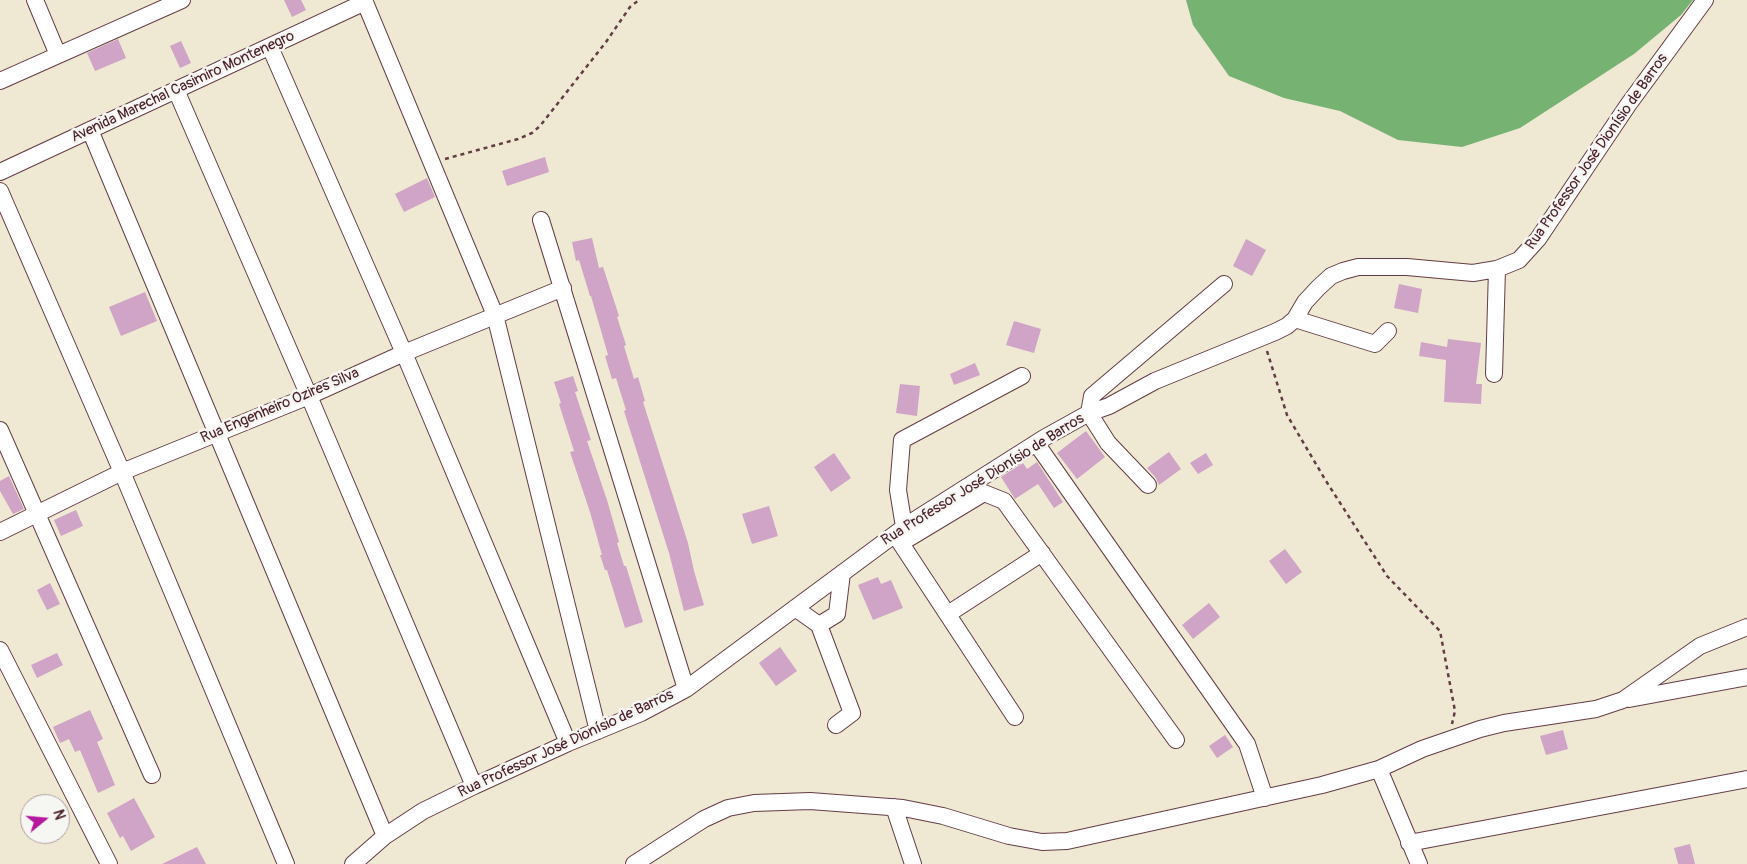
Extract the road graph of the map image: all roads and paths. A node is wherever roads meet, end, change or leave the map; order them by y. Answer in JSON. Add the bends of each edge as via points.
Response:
{"nodes":[{"id":1,"x":35,"y":0,"type":"edge"},
{"id":2,"x":182,"y":0,"type":"edge"},
{"id":3,"x":639,"y":0,"type":"edge"},
{"id":4,"x":1705,"y":0,"type":"edge"},
{"id":5,"x":365,"y":1,"type":"edge"},
{"id":6,"x":145,"y":8,"type":"edge"},
{"id":7,"x":270,"y":47,"type":"junction"},
{"id":8,"x":58,"y":55,"type":"junction"},
{"id":9,"x":0,"y":81,"type":"edge"},
{"id":10,"x":176,"y":90,"type":"junction"},
{"id":11,"x":90,"y":130,"type":"junction"},
{"id":12,"x":432,"y":163,"type":"junction"},
{"id":13,"x":0,"y":172,"type":"edge"},
{"id":14,"x":0,"y":191,"type":"edge"},
{"id":15,"x":540,"y":220,"type":"dead end"},
{"id":16,"x":1497,"y":269,"type":"junction"},
{"id":17,"x":1224,"y":284,"type":"dead end"},
{"id":18,"x":563,"y":288,"type":"junction"},
{"id":19,"x":495,"y":315,"type":"junction"},
{"id":20,"x":1295,"y":319,"type":"junction"},
{"id":21,"x":1388,"y":331,"type":"dead end"},
{"id":22,"x":1263,"y":337,"type":"junction"},
{"id":23,"x":404,"y":353,"type":"junction"},
{"id":24,"x":1494,"y":374,"type":"dead end"},
{"id":25,"x":1022,"y":376,"type":"dead end"},
{"id":26,"x":309,"y":396,"type":"junction"},
{"id":27,"x":1089,"y":413,"type":"junction"},
{"id":28,"x":0,"y":430,"type":"edge"},
{"id":29,"x":216,"y":433,"type":"junction"},
{"id":30,"x":1036,"y":444,"type":"junction"},
{"id":31,"x":122,"y":472,"type":"junction"},
{"id":32,"x":1148,"y":485,"type":"dead end"},
{"id":33,"x":38,"y":513,"type":"junction"},
{"id":34,"x":0,"y":532,"type":"edge"},
{"id":35,"x":900,"y":535,"type":"junction"},
{"id":36,"x":1042,"y":553,"type":"junction"},
{"id":37,"x":842,"y":573,"type":"junction"},
{"id":38,"x":795,"y":608,"type":"junction"},
{"id":39,"x":948,"y":614,"type":"junction"},
{"id":40,"x":819,"y":625,"type":"junction"},
{"id":41,"x":1747,"y":627,"type":"edge"},
{"id":42,"x":0,"y":650,"type":"edge"},
{"id":43,"x":1747,"y":677,"type":"edge"},
{"id":44,"x":686,"y":689,"type":"junction"},
{"id":45,"x":1623,"y":700,"type":"junction"},
{"id":46,"x":1015,"y":716,"type":"dead end"},
{"id":47,"x":836,"y":725,"type":"dead end"},
{"id":48,"x":598,"y":731,"type":"junction"},
{"id":49,"x":1176,"y":740,"type":"dead end"},
{"id":50,"x":1448,"y":740,"type":"junction"},
{"id":51,"x":568,"y":743,"type":"junction"},
{"id":52,"x":1379,"y":769,"type":"junction"},
{"id":53,"x":152,"y":775,"type":"dead end"},
{"id":54,"x":1747,"y":779,"type":"edge"},
{"id":55,"x":474,"y":786,"type":"junction"},
{"id":56,"x":1265,"y":798,"type":"junction"},
{"id":57,"x":894,"y":807,"type":"junction"},
{"id":58,"x":385,"y":836,"type":"junction"},
{"id":59,"x":1409,"y":843,"type":"junction"},
{"id":60,"x":109,"y":864,"type":"edge"},
{"id":61,"x":286,"y":864,"type":"edge"},
{"id":62,"x":352,"y":864,"type":"edge"},
{"id":63,"x":634,"y":864,"type":"edge"},
{"id":64,"x":913,"y":864,"type":"edge"},
{"id":65,"x":1419,"y":864,"type":"edge"}],
"edges":[{"from":1,"to":8,"type":"street"},
{"from":2,"to":6,"type":"street"},
{"from":3,"to":12,"type":"path","via":[[630,7],[536,129],[518,139]]},
{"from":4,"to":16,"type":"street","name":"Rua Professor José Dionísio de Barros","via":[[1628,105],[1538,239],[1519,260]]},
{"from":5,"to":7,"type":"street","name":"Avenida Marechal Casimiro Montenegro"},
{"from":5,"to":12,"type":"street"},
{"from":6,"to":8,"type":"street"},
{"from":7,"to":10,"type":"street","name":"Avenida Marechal Casimiro Montenegro"},
{"from":7,"to":23,"type":"street"},
{"from":8,"to":9,"type":"street"},
{"from":10,"to":11,"type":"street","name":"Avenida Marechal Casimiro Montenegro"},
{"from":10,"to":26,"type":"street"},
{"from":11,"to":13,"type":"street","name":"Avenida Marechal Casimiro Montenegro"},
{"from":11,"to":29,"type":"street"},
{"from":12,"to":19,"type":"street"},
{"from":14,"to":31,"type":"street"},
{"from":15,"to":18,"type":"street"},
{"from":16,"to":20,"type":"street","name":"Rua Professor José Dionísio de Barros","via":[[1473,273],[1407,267],[1358,267],[1331,276],[1305,302]]},
{"from":16,"to":24,"type":"street"},
{"from":17,"to":27,"type":"street","via":[[1092,396]]},
{"from":18,"to":19,"type":"street","name":"Rua Engenheiro Ozires Silva"},
{"from":18,"to":44,"type":"street"},
{"from":19,"to":23,"type":"street","name":"Rua Engenheiro Ozires Silva"},
{"from":19,"to":48,"type":"street"},
{"from":20,"to":21,"type":"street","via":[[1375,344]]},
{"from":20,"to":22,"type":"street","name":"Rua Professor José Dionísio de Barros"},
{"from":22,"to":27,"type":"street","name":"Rua Professor José Dionísio de Barros","via":[[1184,367]]},
{"from":22,"to":50,"type":"path","via":[[1287,415],[1326,481],[1387,576],[1440,631],[1455,711]]},
{"from":23,"to":26,"type":"street","name":"Rua Engenheiro Ozires Silva"},
{"from":23,"to":51,"type":"street"},
{"from":25,"to":35,"type":"street","via":[[902,440],[898,490]]},
{"from":26,"to":29,"type":"street","name":"Rua Engenheiro Ozires Silva"},
{"from":26,"to":55,"type":"street"},
{"from":27,"to":30,"type":"street","name":"Rua Professor José Dionísio de Barros"},
{"from":27,"to":32,"type":"street","via":[[1108,443]]},
{"from":28,"to":33,"type":"street"},
{"from":29,"to":31,"type":"street","name":"Rua Engenheiro Ozires Silva"},
{"from":29,"to":58,"type":"street"},
{"from":30,"to":35,"type":"street","name":"Rua Professor José Dionísio de Barros"},
{"from":30,"to":56,"type":"street","via":[[1247,744]]},
{"from":31,"to":33,"type":"street","name":"Rua Engenheiro Ozires Silva"},
{"from":31,"to":61,"type":"street"},
{"from":33,"to":34,"type":"street","name":"Rua Engenheiro Ozires Silva"},
{"from":33,"to":53,"type":"street"},
{"from":35,"to":36,"type":"street","via":[[984,493],[1004,501]]},
{"from":35,"to":37,"type":"street","name":"Rua Professor José Dionísio de Barros"},
{"from":35,"to":39,"type":"street"},
{"from":36,"to":39,"type":"street"},
{"from":36,"to":49,"type":"street"},
{"from":37,"to":38,"type":"street","name":"Rua Professor José Dionísio de Barros"},
{"from":37,"to":40,"type":"street","via":[[837,614]]},
{"from":38,"to":40,"type":"street"},
{"from":38,"to":44,"type":"street","name":"Rua Professor José Dionísio de Barros"},
{"from":39,"to":46,"type":"street"},
{"from":40,"to":47,"type":"street","via":[[852,713]]},
{"from":41,"to":45,"type":"street","via":[[1700,646]]},
{"from":42,"to":60,"type":"street"},
{"from":43,"to":45,"type":"street"},
{"from":44,"to":48,"type":"street","name":"Rua Professor José Dionísio de Barros"},
{"from":45,"to":50,"type":"street","via":[[1596,709],[1504,723]]},
{"from":48,"to":51,"type":"street","name":"Rua Professor José Dionísio de Barros"},
{"from":50,"to":52,"type":"street"},
{"from":51,"to":55,"type":"street","name":"Rua Professor José Dionísio de Barros"},
{"from":52,"to":56,"type":"street"},
{"from":52,"to":59,"type":"street"},
{"from":54,"to":59,"type":"street"},
{"from":55,"to":58,"type":"street","name":"Rua Professor José Dionísio de Barros","via":[[424,811]]},
{"from":56,"to":57,"type":"street","via":[[1068,840],[1042,842],[1009,836],[943,816]]},
{"from":57,"to":63,"type":"street","via":[[810,801],[754,803],[728,808],[704,819]]},
{"from":57,"to":64,"type":"street"},
{"from":58,"to":62,"type":"street","name":"Rua Professor José Dionísio de Barros"},
{"from":59,"to":65,"type":"street"}]}
